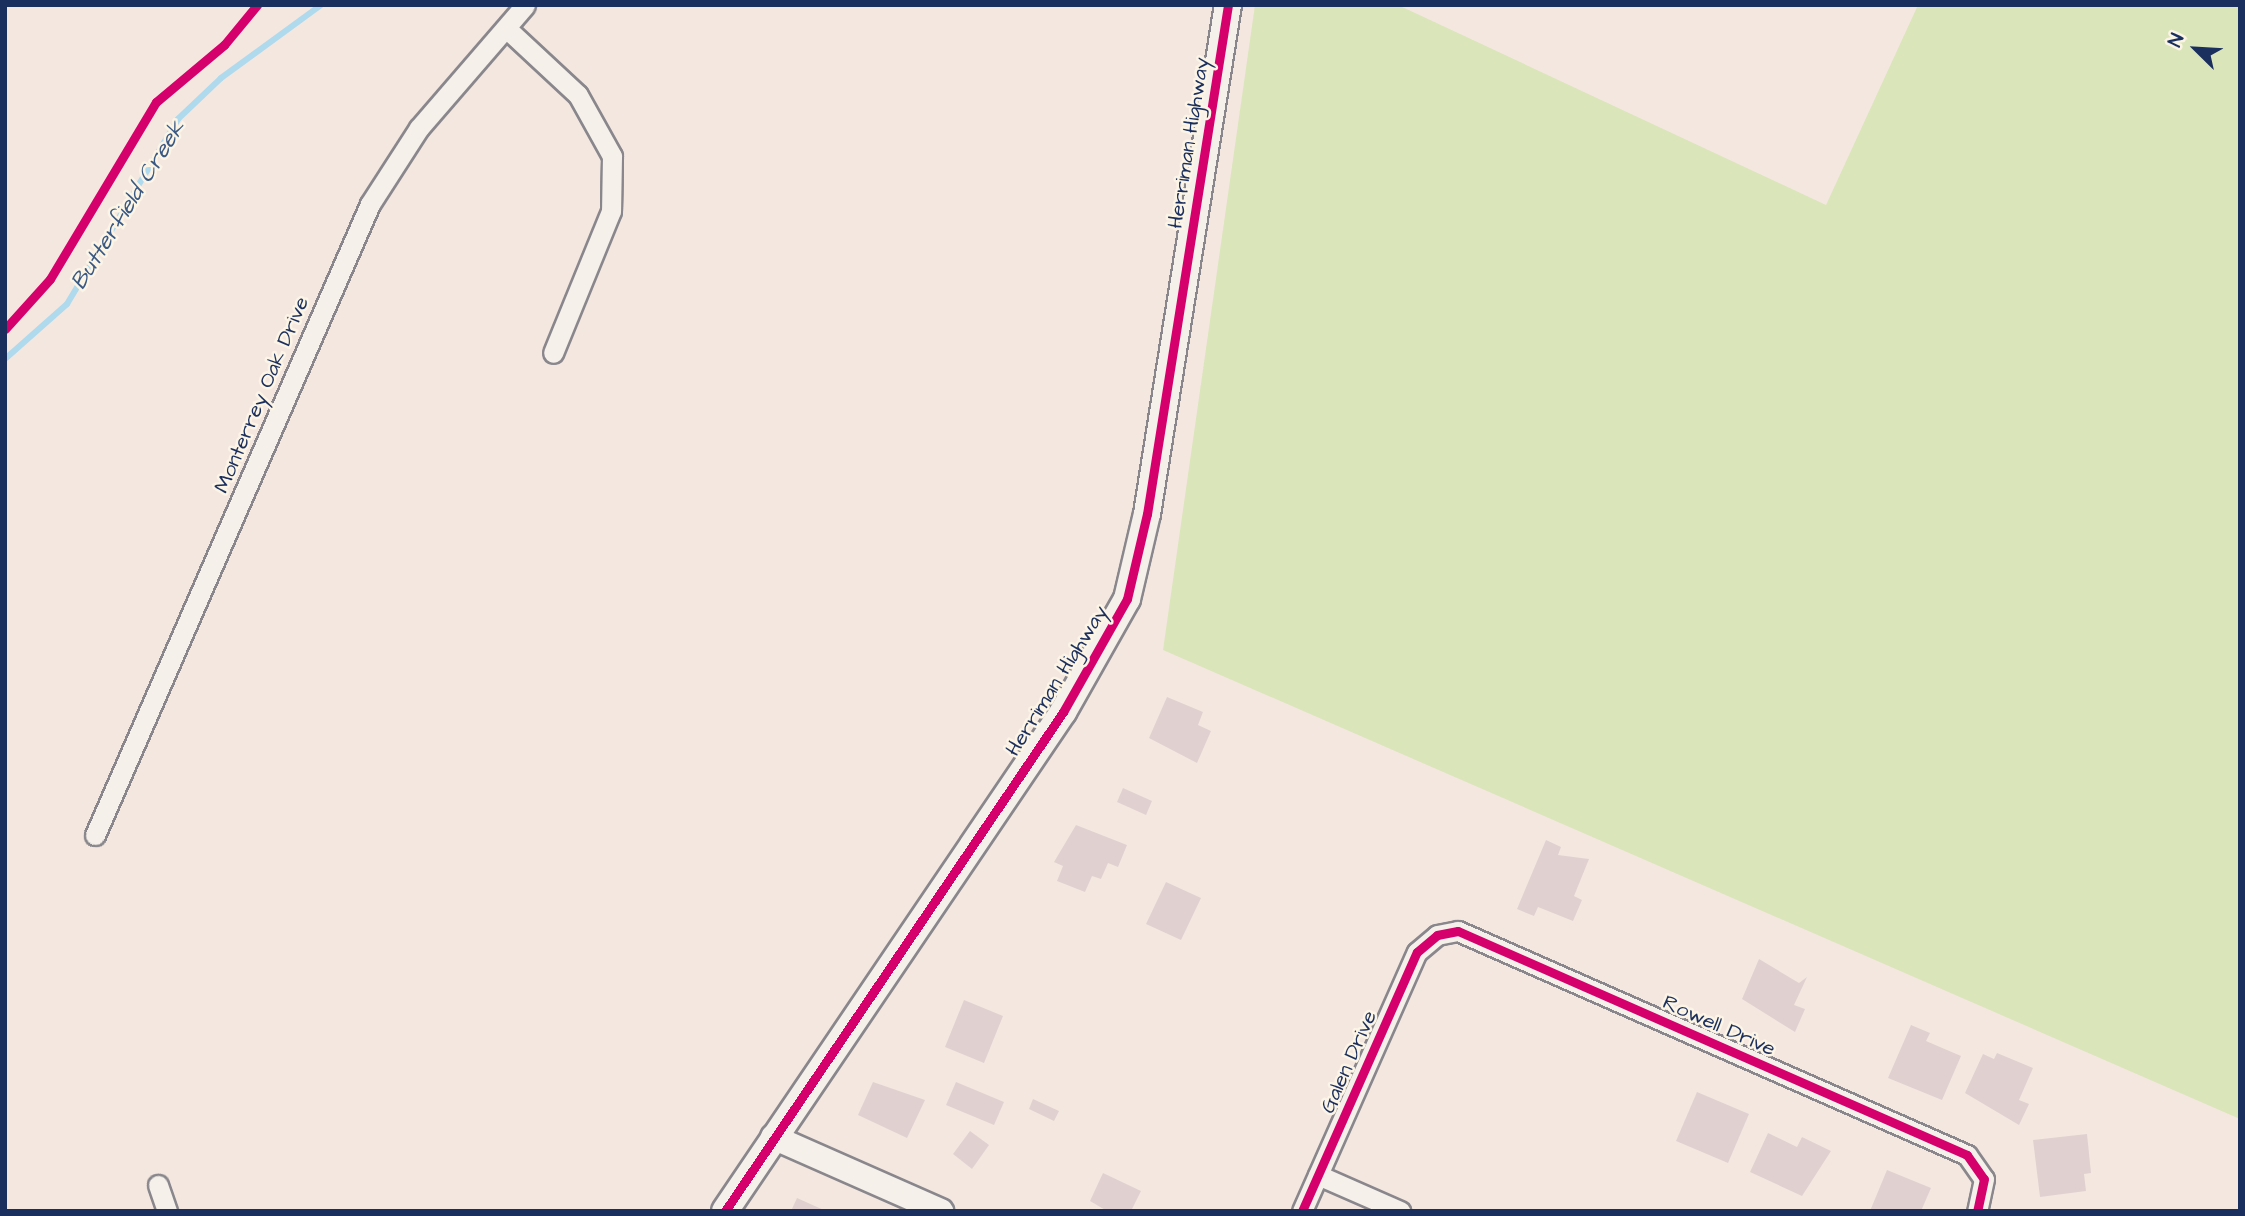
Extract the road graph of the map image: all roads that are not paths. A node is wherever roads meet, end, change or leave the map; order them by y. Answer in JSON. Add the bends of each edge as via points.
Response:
{"nodes":[{"id":1,"x":525,"y":5,"type":"edge"},
{"id":2,"x":1228,"y":5,"type":"edge"},
{"id":3,"x":506,"y":28,"type":"junction"},
{"id":4,"x":554,"y":353,"type":"dead end"},
{"id":5,"x":95,"y":835,"type":"dead end"},
{"id":6,"x":1437,"y":935,"type":"joint"},
{"id":7,"x":774,"y":1137,"type":"junction"},
{"id":8,"x":1318,"y":1175,"type":"junction"},
{"id":9,"x":158,"y":1185,"type":"dead end"},
{"id":10,"x":167,"y":1211,"type":"edge"},
{"id":11,"x":725,"y":1211,"type":"edge"},
{"id":12,"x":941,"y":1211,"type":"edge"},
{"id":13,"x":1302,"y":1211,"type":"edge"},
{"id":14,"x":1400,"y":1211,"type":"edge"},
{"id":15,"x":1977,"y":1211,"type":"edge"}],
"edges":[{"from":1,"to":3,"type":"street","name":"Monterrey Oak Drive"},
{"from":2,"to":7,"type":"main road","name":"Herriman Highway","via":[[1147,514],[1127,599],[1063,712]]},
{"from":3,"to":4,"type":"street","via":[[578,95],[612,156],[611,211]]},
{"from":3,"to":5,"type":"street","name":"Monterrey Oak Drive","via":[[419,128],[370,204]]},
{"from":6,"to":8,"type":"street","name":"Galen Drive","via":[[1417,952]]},
{"from":6,"to":15,"type":"street","name":"Rowell Drive","via":[[1469,933],[1967,1155],[1980,1170],[1984,1190]]},
{"from":7,"to":11,"type":"main road","name":"Herriman Highway"},
{"from":7,"to":12,"type":"street"},
{"from":8,"to":13,"type":"street","name":"Galen Drive"},
{"from":8,"to":14,"type":"street"},
{"from":9,"to":10,"type":"street"}]}
